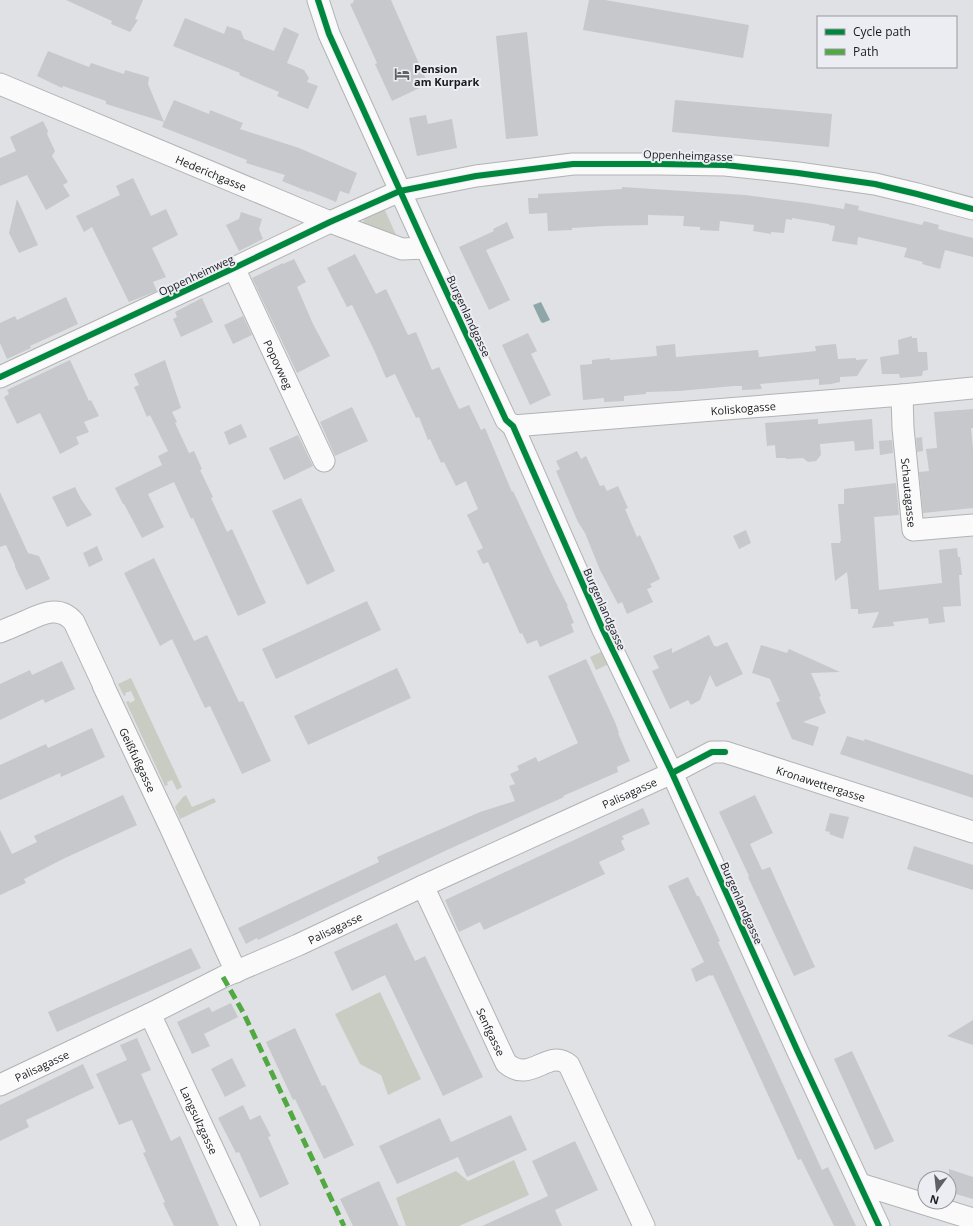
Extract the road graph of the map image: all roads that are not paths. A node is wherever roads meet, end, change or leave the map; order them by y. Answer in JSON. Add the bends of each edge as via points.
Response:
{"nodes":[{"id":1,"x":318,"y":0,"type":"edge"},
{"id":2,"x":0,"y":84,"type":"edge"},
{"id":3,"x":400,"y":191,"type":"junction"},
{"id":4,"x":973,"y":209,"type":"edge"},
{"id":5,"x":330,"y":222,"type":"junction"},
{"id":6,"x":426,"y":248,"type":"junction"},
{"id":7,"x":234,"y":268,"type":"junction"},
{"id":8,"x":0,"y":377,"type":"edge"},
{"id":9,"x":973,"y":388,"type":"edge"},
{"id":10,"x":902,"y":395,"type":"junction"},
{"id":11,"x":513,"y":426,"type":"junction"},
{"id":12,"x":324,"y":461,"type":"dead end"},
{"id":13,"x":973,"y":525,"type":"edge"},
{"id":14,"x":0,"y":632,"type":"edge"},
{"id":15,"x":672,"y":773,"type":"junction"},
{"id":16,"x":973,"y":832,"type":"edge"},
{"id":17,"x":423,"y":886,"type":"junction"},
{"id":18,"x":236,"y":972,"type":"junction"},
{"id":19,"x":150,"y":1014,"type":"junction"},
{"id":20,"x":0,"y":1085,"type":"edge"},
{"id":21,"x":860,"y":1184,"type":"junction"},
{"id":22,"x":973,"y":1219,"type":"edge"},
{"id":23,"x":249,"y":1226,"type":"edge"},
{"id":24,"x":644,"y":1226,"type":"edge"},
{"id":25,"x":879,"y":1226,"type":"edge"}],
"edges":[{"from":1,"to":3,"type":"street","name":"Burgenlandgasse","via":[[329,34]]},
{"from":2,"to":5,"type":"street","name":"Hederichgasse"},
{"from":3,"to":4,"type":"street","name":"Oppenheimgasse","via":[[476,176],[573,164],[725,165],[876,184]]},
{"from":3,"to":5,"type":"street","name":"Oppenheimweg"},
{"from":3,"to":6,"type":"street","name":"Burgenlandgasse"},
{"from":5,"to":6,"type":"street","name":"Hederichgasse","via":[[402,249]]},
{"from":5,"to":7,"type":"street","name":"Oppenheimweg"},
{"from":6,"to":11,"type":"street","name":"Burgenlandgasse","via":[[506,420]]},
{"from":7,"to":8,"type":"street","name":"Oppenheimweg"},
{"from":7,"to":12,"type":"street","name":"Popovweg"},
{"from":9,"to":10,"type":"street","name":"Koliskogasse"},
{"from":10,"to":11,"type":"street","name":"Koliskogasse"},
{"from":10,"to":13,"type":"street","name":"Schautagasse","via":[[913,530]]},
{"from":11,"to":15,"type":"street","name":"Burgenlandgasse","via":[[605,634]]},
{"from":14,"to":18,"type":"street","name":"Geißfußgasse","via":[[44,613],[59,612],[74,622]]},
{"from":15,"to":16,"type":"street","name":"Kronawettergasse","via":[[712,752],[725,752]]},
{"from":15,"to":17,"type":"street","name":"Palisagasse"},
{"from":15,"to":21,"type":"street","name":"Burgenlandgasse"},
{"from":17,"to":18,"type":"street","name":"Palisagasse"},
{"from":17,"to":24,"type":"street","name":"Senfgasse","via":[[506,1063],[521,1071],[555,1060],[569,1065]]},
{"from":18,"to":19,"type":"street","name":"Palisagasse"},
{"from":19,"to":20,"type":"street","name":"Palisagasse"},
{"from":19,"to":23,"type":"street","name":"Langsulzgasse"},
{"from":21,"to":22,"type":"street"},
{"from":21,"to":25,"type":"street","name":"Burgenlandgasse"}]}
